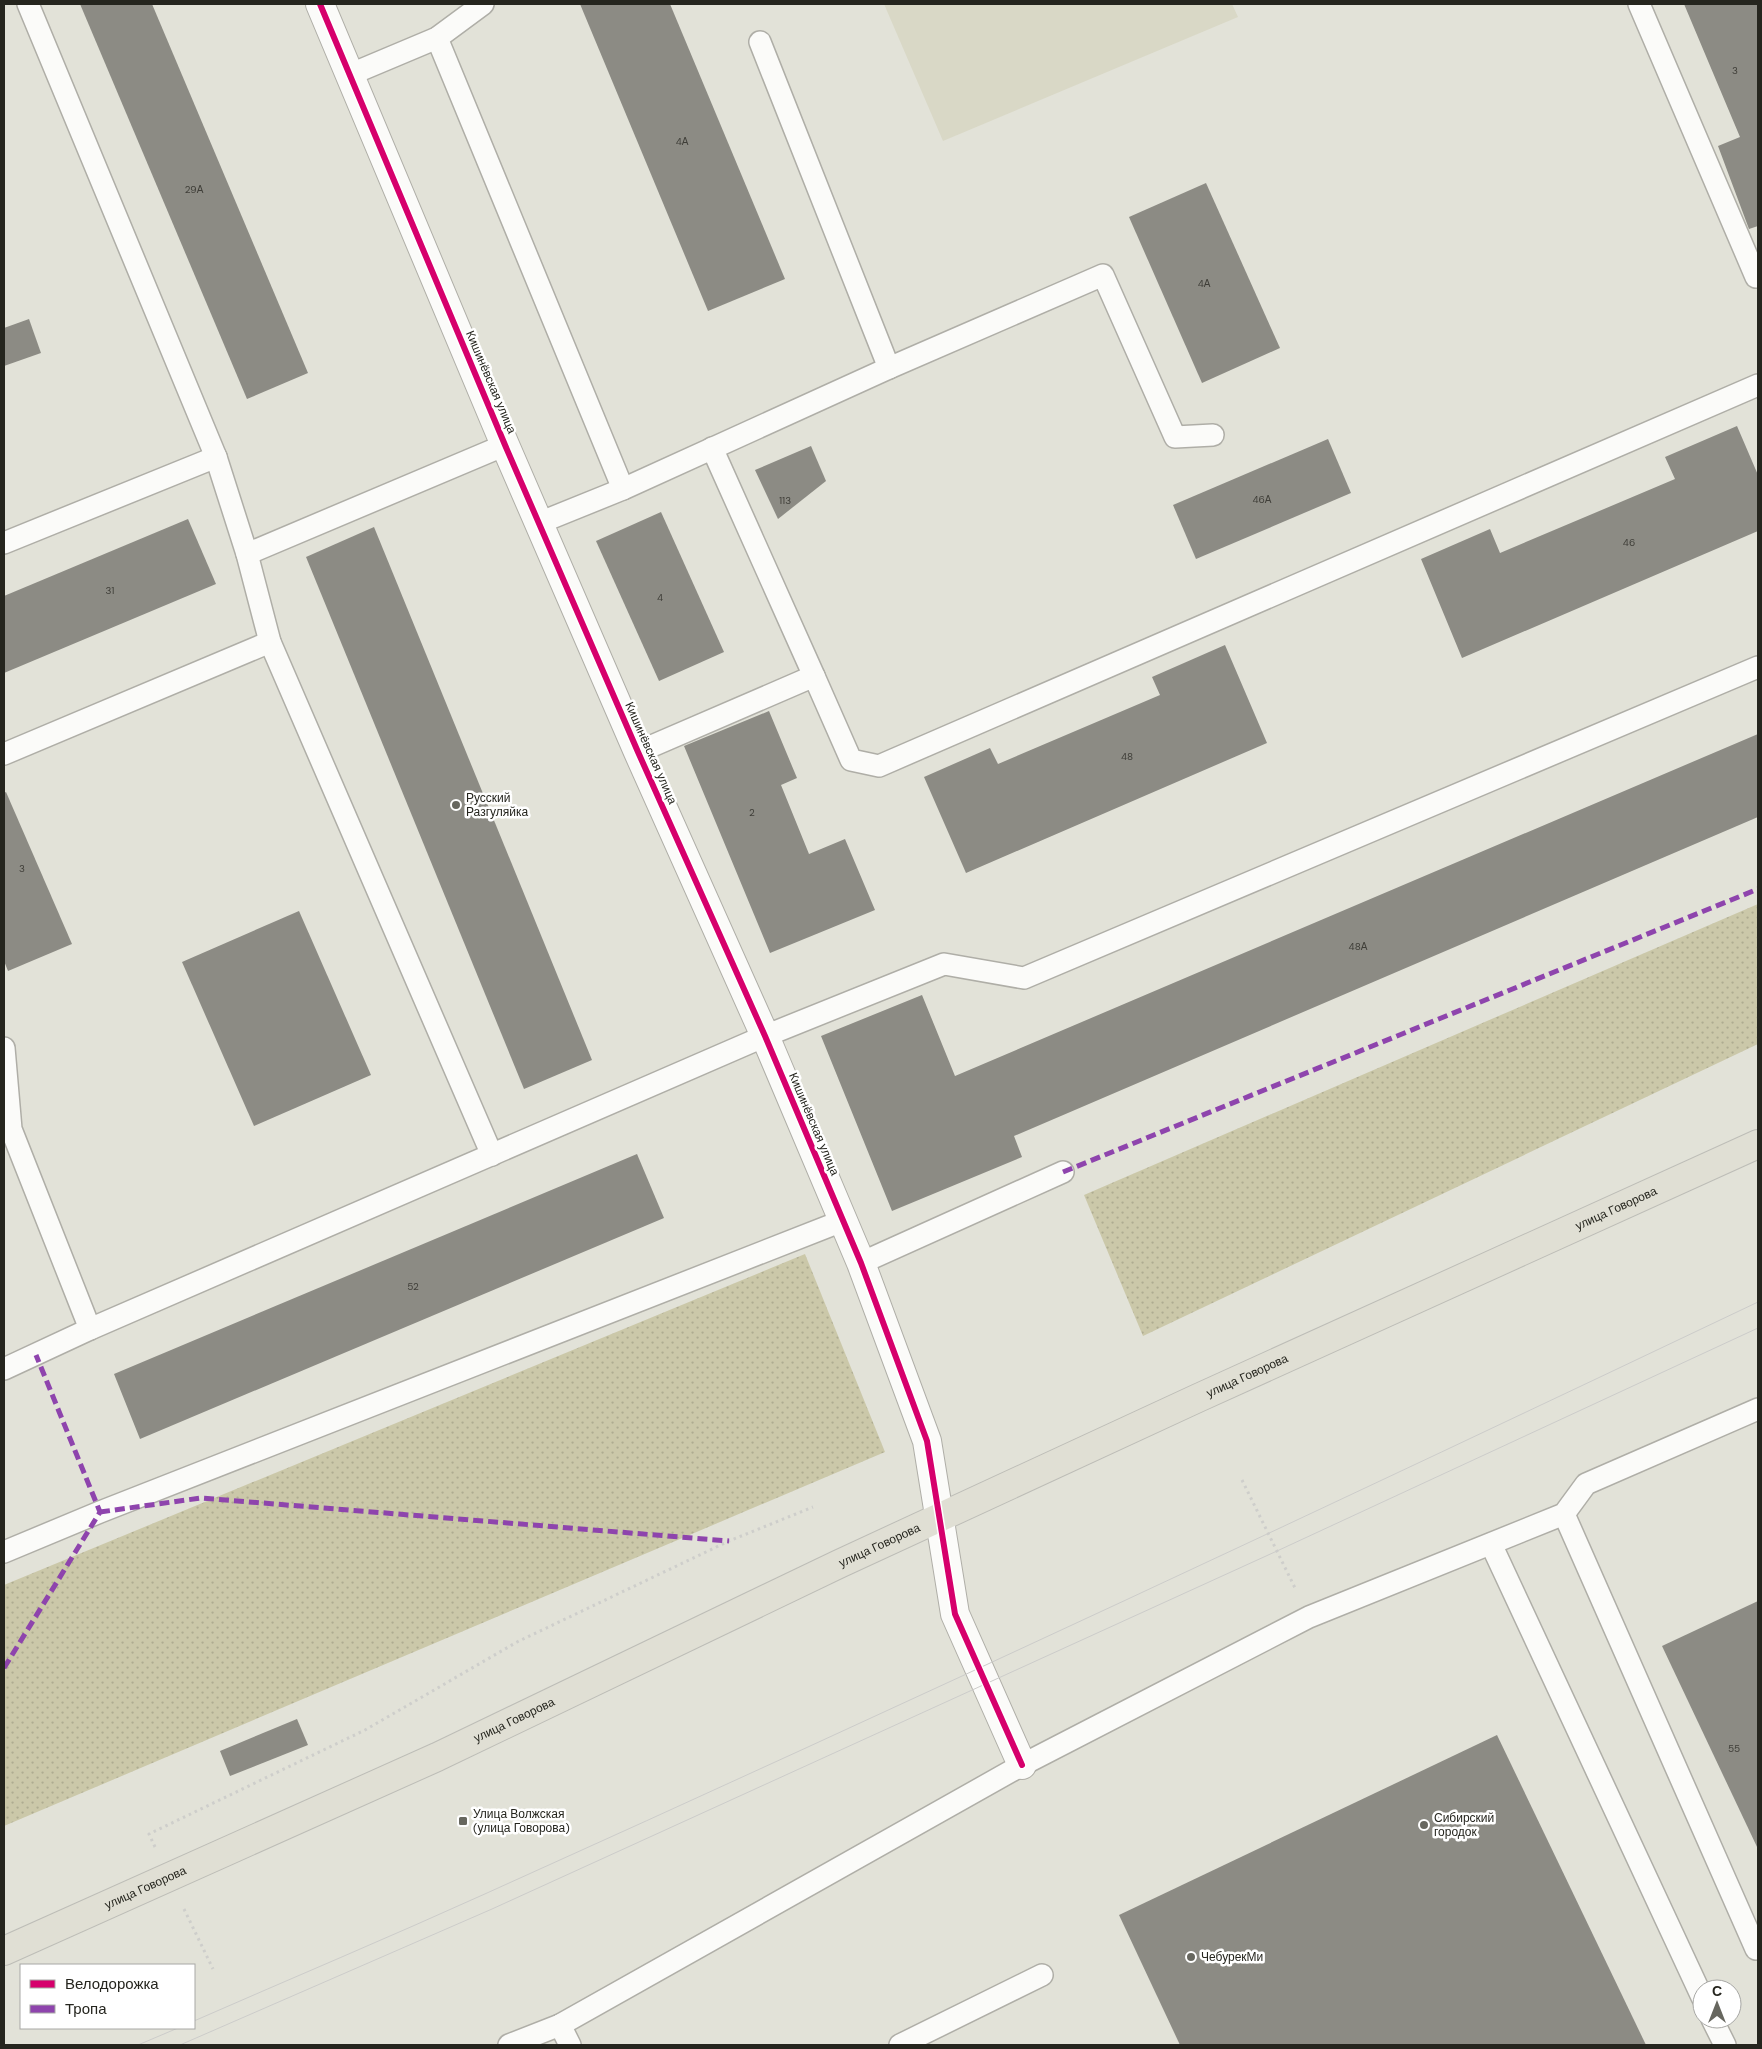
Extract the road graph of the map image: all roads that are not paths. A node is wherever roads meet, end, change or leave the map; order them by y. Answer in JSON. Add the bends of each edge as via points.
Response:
{"nodes":[{"id":1,"x":28,"y":4,"type":"edge"},
{"id":2,"x":320,"y":4,"type":"edge"},
{"id":3,"x":483,"y":4,"type":"edge"},
{"id":4,"x":1638,"y":4,"type":"edge"},
{"id":5,"x":437,"y":38,"type":"junction"},
{"id":6,"x":760,"y":42,"type":"dead end"},
{"id":7,"x":349,"y":75,"type":"junction"},
{"id":8,"x":1757,"y":279,"type":"edge"},
{"id":9,"x":889,"y":368,"type":"junction"},
{"id":10,"x":1758,"y":385,"type":"edge"},
{"id":11,"x":1213,"y":435,"type":"dead end"},
{"id":12,"x":505,"y":445,"type":"junction"},
{"id":13,"x":712,"y":448,"type":"junction"},
{"id":14,"x":216,"y":457,"type":"junction"},
{"id":15,"x":623,"y":488,"type":"junction"},
{"id":16,"x":539,"y":523,"type":"junction"},
{"id":17,"x":4,"y":543,"type":"edge"},
{"id":18,"x":247,"y":554,"type":"junction"},
{"id":19,"x":270,"y":642,"type":"junction"},
{"id":20,"x":1758,"y":667,"type":"edge"},
{"id":21,"x":814,"y":676,"type":"junction"},
{"id":22,"x":638,"y":752,"type":"junction"},
{"id":23,"x":4,"y":754,"type":"edge"},
{"id":24,"x":765,"y":1036,"type":"junction"},
{"id":25,"x":4,"y":1048,"type":"edge"},
{"id":26,"x":1758,"y":1144,"type":"edge"},
{"id":27,"x":492,"y":1155,"type":"junction"},
{"id":28,"x":1063,"y":1172,"type":"dead end"},
{"id":29,"x":842,"y":1221,"type":"junction"},
{"id":30,"x":861,"y":1263,"type":"junction"},
{"id":31,"x":90,"y":1329,"type":"junction"},
{"id":32,"x":4,"y":1369,"type":"edge"},
{"id":33,"x":1758,"y":1409,"type":"edge"},
{"id":34,"x":1564,"y":1514,"type":"junction"},
{"id":35,"x":940,"y":1518,"type":"junction"},
{"id":36,"x":1491,"y":1544,"type":"junction"},
{"id":37,"x":4,"y":1552,"type":"edge"},
{"id":38,"x":1022,"y":1765,"type":"junction"},
{"id":39,"x":1758,"y":1948,"type":"edge"},
{"id":40,"x":4,"y":1951,"type":"edge"},
{"id":41,"x":1042,"y":1975,"type":"dead end"},
{"id":42,"x":1694,"y":1979,"type":"edge"},
{"id":43,"x":560,"y":2025,"type":"junction"},
{"id":44,"x":1717,"y":2029,"type":"edge"},
{"id":45,"x":509,"y":2045,"type":"edge"},
{"id":46,"x":570,"y":2045,"type":"edge"},
{"id":47,"x":900,"y":2045,"type":"edge"},
{"id":48,"x":1725,"y":2045,"type":"edge"}],
"edges":[{"from":1,"to":14,"type":"lane"},
{"from":2,"to":7,"type":"street","name":"Кишинёвская улица"},
{"from":3,"to":5,"type":"lane"},
{"from":4,"to":8,"type":"lane"},
{"from":5,"to":7,"type":"lane"},
{"from":5,"to":15,"type":"lane"},
{"from":6,"to":9,"type":"lane"},
{"from":7,"to":12,"type":"street","name":"Кишинёвская улица"},
{"from":9,"to":11,"type":"lane","via":[[1103,275],[1175,436]]},
{"from":9,"to":13,"type":"lane"},
{"from":10,"to":21,"type":"lane","via":[[879,766],[851,760]]},
{"from":12,"to":16,"type":"street","name":"Кишинёвская улица"},
{"from":12,"to":18,"type":"lane"},
{"from":13,"to":15,"type":"lane"},
{"from":13,"to":21,"type":"lane"},
{"from":14,"to":17,"type":"lane"},
{"from":14,"to":18,"type":"lane"},
{"from":15,"to":16,"type":"lane"},
{"from":16,"to":22,"type":"street","name":"Кишинёвская улица"},
{"from":18,"to":19,"type":"lane"},
{"from":19,"to":23,"type":"lane"},
{"from":19,"to":27,"type":"lane"},
{"from":20,"to":24,"type":"lane","via":[[1024,978],[944,964]]},
{"from":21,"to":22,"type":"lane"},
{"from":22,"to":24,"type":"street","name":"Кишинёвская улица"},
{"from":24,"to":27,"type":"lane"},
{"from":24,"to":29,"type":"street","name":"Кишинёвская улица"},
{"from":25,"to":31,"type":"lane","via":[[11,1129]]},
{"from":26,"to":35,"type":"main road","name":"улица Говорова"},
{"from":27,"to":31,"type":"lane"},
{"from":28,"to":30,"type":"lane"},
{"from":29,"to":30,"type":"street","name":"Кишинёвская улица"},
{"from":29,"to":37,"type":"lane"},
{"from":30,"to":35,"type":"street","name":"Кишинёвская улица","via":[[927,1441]]},
{"from":31,"to":32,"type":"lane"},
{"from":33,"to":34,"type":"lane","via":[[1586,1484]]},
{"from":34,"to":36,"type":"lane"},
{"from":34,"to":39,"type":"lane"},
{"from":35,"to":38,"type":"street","name":"Кишинёвская улица","via":[[955,1614]]},
{"from":35,"to":40,"type":"main road","name":"улица Говорова","via":[[437,1757]]},
{"from":36,"to":38,"type":"lane","via":[[1309,1617]]},
{"from":36,"to":42,"type":"lane"},
{"from":38,"to":43,"type":"lane"},
{"from":41,"to":47,"type":"lane"},
{"from":43,"to":45,"type":"lane"},
{"from":43,"to":46,"type":"lane"},
{"from":44,"to":48,"type":"lane"}]}
